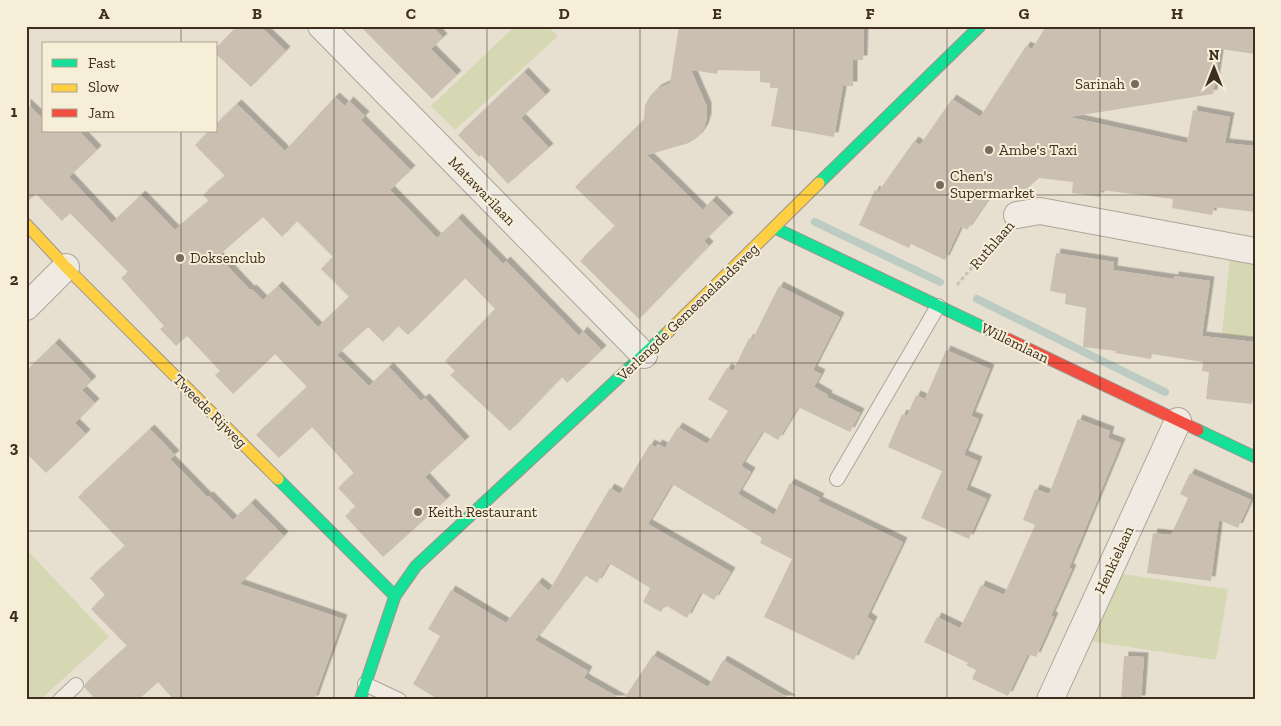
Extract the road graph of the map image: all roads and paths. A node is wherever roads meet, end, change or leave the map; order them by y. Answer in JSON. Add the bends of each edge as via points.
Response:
{"nodes":[{"id":1,"x":321,"y":26,"type":"edge"},
{"id":2,"x":980,"y":26,"type":"edge"},
{"id":3,"x":1017,"y":215,"type":"joint"},
{"id":4,"x":26,"y":224,"type":"edge"},
{"id":5,"x":775,"y":228,"type":"junction"},
{"id":6,"x":1255,"y":251,"type":"edge"},
{"id":7,"x":66,"y":267,"type":"junction"},
{"id":8,"x":938,"y":306,"type":"junction"},
{"id":9,"x":26,"y":307,"type":"edge"},
{"id":10,"x":644,"y":355,"type":"junction"},
{"id":11,"x":1178,"y":421,"type":"junction"},
{"id":12,"x":1255,"y":457,"type":"edge"},
{"id":13,"x":838,"y":479,"type":"dead end"},
{"id":14,"x":395,"y":596,"type":"junction"},
{"id":15,"x":365,"y":684,"type":"junction"},
{"id":16,"x":76,"y":686,"type":"dead end"},
{"id":17,"x":60,"y":700,"type":"edge"},
{"id":18,"x":360,"y":700,"type":"edge"},
{"id":19,"x":399,"y":700,"type":"edge"},
{"id":20,"x":1050,"y":700,"type":"edge"}],
"edges":[{"from":1,"to":10,"type":"street","name":"Matawarilaan"},
{"from":2,"to":5,"type":"street","name":"Verlengde Gemeenelandsweg"},
{"from":3,"to":6,"type":"street","name":"Ruthlaan","via":[[1040,211]]},
{"from":3,"to":8,"type":"path","name":"Ruthlaan"},
{"from":4,"to":7,"type":"street","name":"Tweede Rijweg"},
{"from":5,"to":8,"type":"street","name":"Willemlaan"},
{"from":5,"to":10,"type":"street","name":"Verlengde Gemeenelandsweg"},
{"from":7,"to":9,"type":"street"},
{"from":7,"to":14,"type":"street","name":"Tweede Rijweg"},
{"from":8,"to":11,"type":"street","name":"Willemlaan"},
{"from":8,"to":13,"type":"lane"},
{"from":10,"to":14,"type":"street","name":"Verlengde Gemeenelandsweg","via":[[416,566]]},
{"from":11,"to":12,"type":"street","name":"Willemlaan"},
{"from":11,"to":20,"type":"street","name":"Henkielaan"},
{"from":14,"to":15,"type":"street","name":"Verlengde Gemeenelandsweg"},
{"from":15,"to":18,"type":"street","name":"Verlengde Gemeenelandsweg"},
{"from":15,"to":19,"type":"lane"},
{"from":16,"to":17,"type":"lane"}]}
